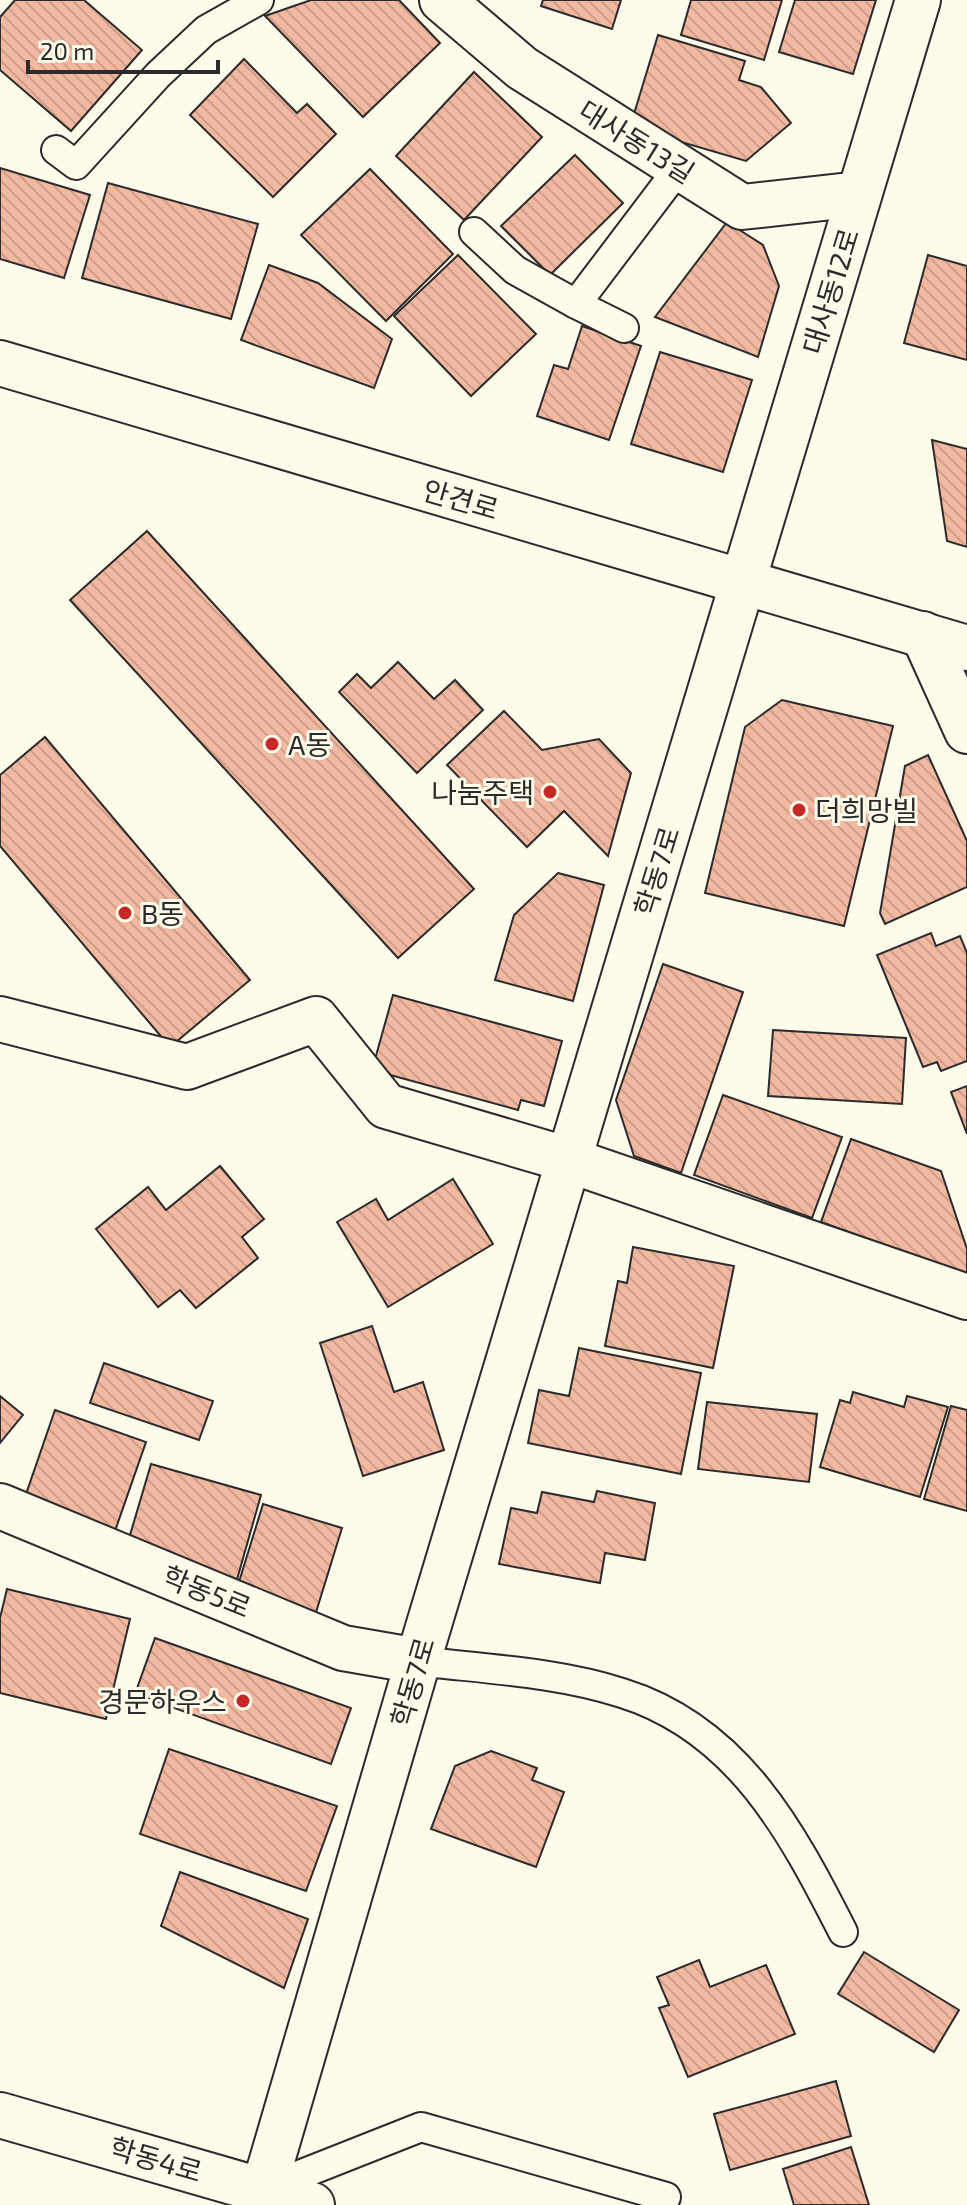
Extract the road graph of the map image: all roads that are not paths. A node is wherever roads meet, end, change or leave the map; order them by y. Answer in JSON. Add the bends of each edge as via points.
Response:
{"nodes":[{"id":1,"x":259,"y":0,"type":"edge"},
{"id":2,"x":442,"y":0,"type":"edge"},
{"id":3,"x":918,"y":0,"type":"edge"},
{"id":4,"x":56,"y":150,"type":"dead end"},
{"id":5,"x":679,"y":168,"type":"junction"},
{"id":6,"x":859,"y":194,"type":"junction"},
{"id":7,"x":474,"y":232,"type":"dead end"},
{"id":8,"x":576,"y":304,"type":"junction"},
{"id":9,"x":624,"y":328,"type":"dead end"},
{"id":10,"x":0,"y":363,"type":"edge"},
{"id":11,"x":743,"y":582,"type":"junction"},
{"id":12,"x":923,"y":634,"type":"junction"},
{"id":13,"x":967,"y":648,"type":"edge"},
{"id":14,"x":967,"y":731,"type":"edge"},
{"id":15,"x":0,"y":1019,"type":"edge"},
{"id":16,"x":569,"y":1160,"type":"junction"},
{"id":17,"x":967,"y":1297,"type":"edge"},
{"id":18,"x":0,"y":1506,"type":"edge"},
{"id":19,"x":418,"y":1661,"type":"junction"},
{"id":20,"x":843,"y":1932,"type":"dead end"},
{"id":21,"x":0,"y":2115,"type":"edge"},
{"id":22,"x":262,"y":2197,"type":"edge"},
{"id":23,"x":666,"y":2197,"type":"dead end"},
{"id":24,"x":312,"y":2205,"type":"edge"}],
"edges":[{"from":1,"to":4,"type":"lane","via":[[206,30],[76,165]]},
{"from":2,"to":5,"type":"street","name":"대사동13길","via":[[522,68]]},
{"from":3,"to":6,"type":"street","name":"대사동12로"},
{"from":5,"to":6,"type":"street","name":"대사동13길","via":[[742,207]]},
{"from":5,"to":8,"type":"lane"},
{"from":6,"to":11,"type":"street","name":"대사동12로"},
{"from":7,"to":8,"type":"lane","via":[[515,270]]},
{"from":8,"to":9,"type":"lane"},
{"from":10,"to":11,"type":"street","name":"안견로"},
{"from":11,"to":12,"type":"street","name":"안견로"},
{"from":11,"to":16,"type":"street","name":"학동7로"},
{"from":12,"to":13,"type":"street","name":"안견로"},
{"from":12,"to":14,"type":"street"},
{"from":15,"to":16,"type":"street","via":[[187,1067],[316,1019],[386,1106]]},
{"from":16,"to":17,"type":"street"},
{"from":16,"to":19,"type":"street","name":"학동7로"},
{"from":18,"to":19,"type":"street","name":"학동5로","via":[[343,1648]]},
{"from":19,"to":20,"type":"lane","via":[[589,1684],[636,1698],[693,1728],[769,1800]]},
{"from":19,"to":22,"type":"street","name":"학동7로"},
{"from":21,"to":22,"type":"street","name":"학동4로"},
{"from":22,"to":23,"type":"lane","via":[[421,2127]]},
{"from":22,"to":24,"type":"street","name":"학동4로"}]}
